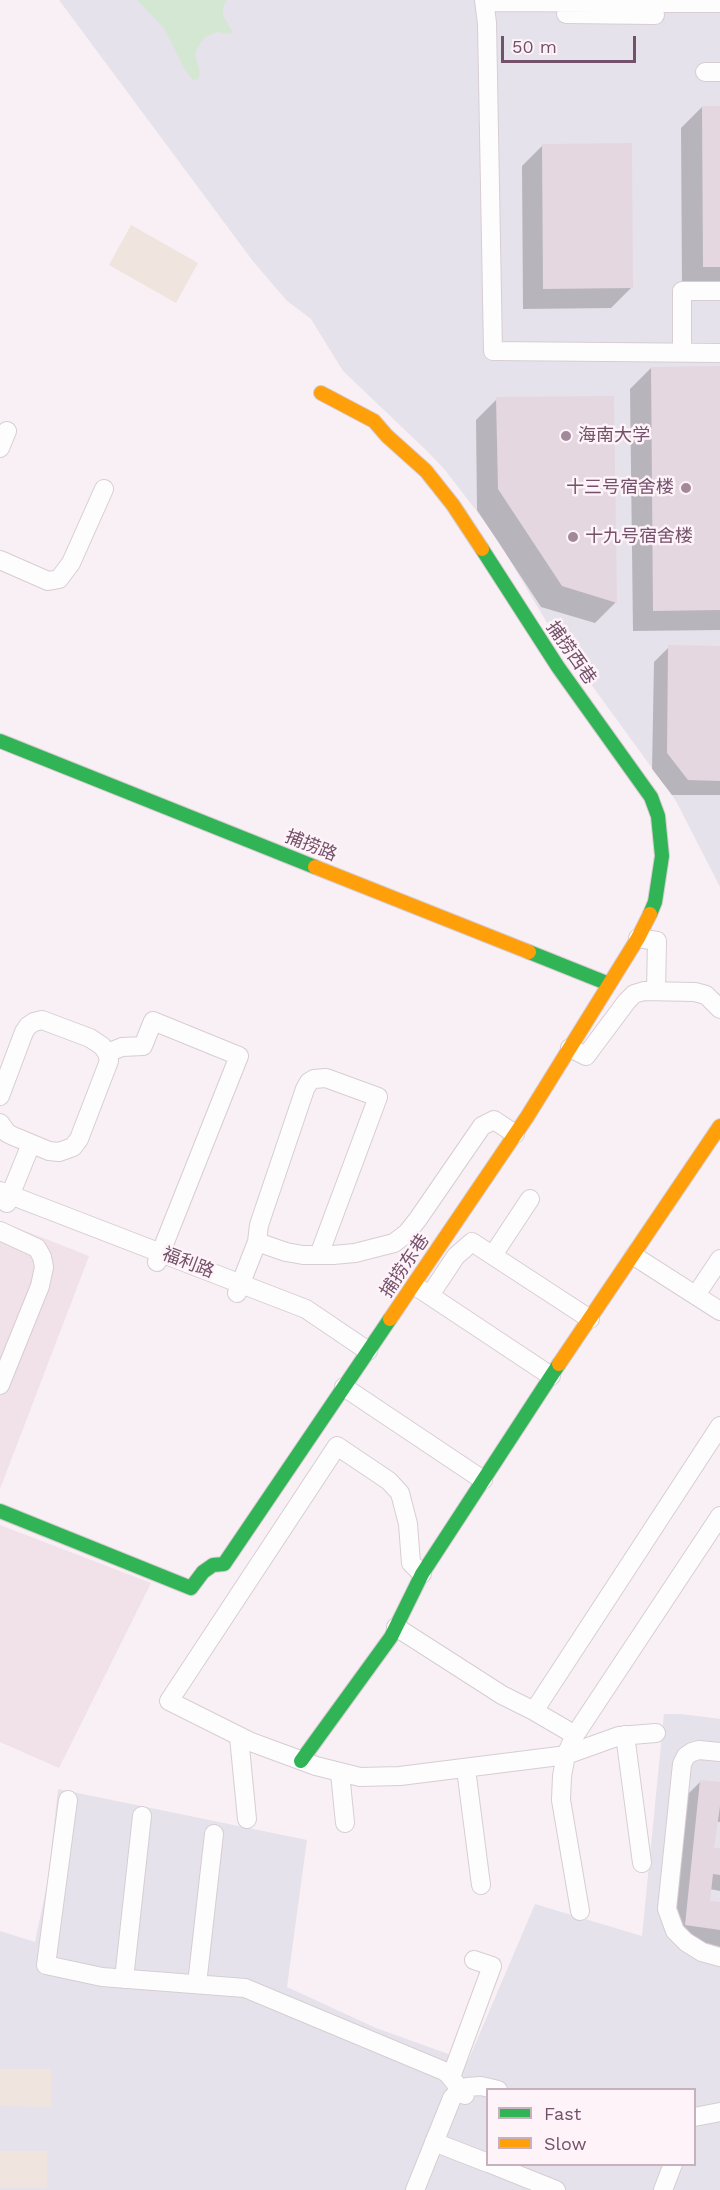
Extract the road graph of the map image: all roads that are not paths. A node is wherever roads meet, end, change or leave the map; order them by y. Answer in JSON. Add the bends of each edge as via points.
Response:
{"nodes":[{"id":1,"x":720,"y":3,"type":"edge"},
{"id":2,"x":490,"y":6,"type":"edge"},
{"id":3,"x":627,"y":6,"type":"edge"},
{"id":4,"x":720,"y":15,"type":"edge"},
{"id":5,"x":720,"y":291,"type":"edge"},
{"id":6,"x":720,"y":341,"type":"edge"},
{"id":7,"x":682,"y":347,"type":"junction"},
{"id":8,"x":720,"y":353,"type":"edge"},
{"id":9,"x":321,"y":393,"type":"dead end"},
{"id":10,"x":104,"y":489,"type":"dead end"},
{"id":11,"x":0,"y":560,"type":"edge"},
{"id":12,"x":0,"y":741,"type":"edge"},
{"id":13,"x":638,"y":939,"type":"junction"},
{"id":14,"x":609,"y":984,"type":"junction"},
{"id":15,"x":656,"y":990,"type":"junction"},
{"id":16,"x":720,"y":1009,"type":"edge"},
{"id":17,"x":570,"y":1048,"type":"junction"},
{"id":18,"x":107,"y":1053,"type":"junction"},
{"id":19,"x":0,"y":1096,"type":"edge"},
{"id":20,"x":0,"y":1123,"type":"edge"},
{"id":21,"x":720,"y":1126,"type":"edge"},
{"id":22,"x":515,"y":1134,"type":"junction"},
{"id":23,"x":31,"y":1144,"type":"junction"},
{"id":24,"x":4,"y":1197,"type":"edge"},
{"id":25,"x":530,"y":1199,"type":"dead end"},
{"id":26,"x":0,"y":1231,"type":"edge"},
{"id":27,"x":257,"y":1242,"type":"junction"},
{"id":28,"x":319,"y":1255,"type":"junction"},
{"id":29,"x":493,"y":1255,"type":"junction"},
{"id":30,"x":634,"y":1256,"type":"junction"},
{"id":31,"x":159,"y":1257,"type":"junction"},
{"id":32,"x":720,"y":1259,"type":"edge"},
{"id":33,"x":414,"y":1284,"type":"junction"},
{"id":34,"x":239,"y":1288,"type":"junction"},
{"id":35,"x":430,"y":1295,"type":"junction"},
{"id":36,"x":696,"y":1295,"type":"junction"},
{"id":37,"x":720,"y":1311,"type":"edge"},
{"id":38,"x":590,"y":1319,"type":"junction"},
{"id":39,"x":366,"y":1355,"type":"junction"},
{"id":40,"x":551,"y":1376,"type":"junction"},
{"id":41,"x":0,"y":1385,"type":"edge"},
{"id":42,"x":344,"y":1387,"type":"junction"},
{"id":43,"x":720,"y":1426,"type":"edge"},
{"id":44,"x":311,"y":1435,"type":"junction"},
{"id":45,"x":334,"y":1450,"type":"junction"},
{"id":46,"x":483,"y":1480,"type":"junction"},
{"id":47,"x":0,"y":1511,"type":"edge"},
{"id":48,"x":720,"y":1516,"type":"edge"},
{"id":49,"x":422,"y":1574,"type":"junction"},
{"id":50,"x":396,"y":1627,"type":"junction"},
{"id":51,"x":534,"y":1711,"type":"junction"},
{"id":52,"x":656,"y":1733,"type":"dead end"},
{"id":53,"x":575,"y":1735,"type":"junction"},
{"id":54,"x":625,"y":1735,"type":"junction"},
{"id":55,"x":239,"y":1737,"type":"junction"},
{"id":56,"x":720,"y":1752,"type":"edge"},
{"id":57,"x":566,"y":1755,"type":"junction"},
{"id":58,"x":301,"y":1761,"type":"junction"},
{"id":59,"x":466,"y":1769,"type":"junction"},
{"id":60,"x":340,"y":1773,"type":"junction"},
{"id":61,"x":68,"y":1800,"type":"dead end"},
{"id":62,"x":142,"y":1816,"type":"dead end"},
{"id":63,"x":247,"y":1820,"type":"dead end"},
{"id":64,"x":345,"y":1822,"type":"dead end"},
{"id":65,"x":214,"y":1834,"type":"dead end"},
{"id":66,"x":642,"y":1863,"type":"dead end"},
{"id":67,"x":481,"y":1885,"type":"dead end"},
{"id":68,"x":580,"y":1911,"type":"dead end"},
{"id":69,"x":720,"y":1957,"type":"edge"},
{"id":70,"x":474,"y":1959,"type":"dead end"},
{"id":71,"x":124,"y":1979,"type":"junction"},
{"id":72,"x":197,"y":1984,"type":"junction"},
{"id":73,"x":459,"y":2087,"type":"junction"},
{"id":74,"x":486,"y":2088,"type":"edge"},
{"id":75,"x":486,"y":2095,"type":"edge"},
{"id":76,"x":720,"y":2112,"type":"edge"},
{"id":77,"x":696,"y":2117,"type":"edge"},
{"id":78,"x":720,"y":2121,"type":"edge"},
{"id":79,"x":696,"y":2125,"type":"edge"},
{"id":80,"x":437,"y":2143,"type":"junction"},
{"id":81,"x":486,"y":2163,"type":"edge"},
{"id":82,"x":494,"y":2166,"type":"edge"},
{"id":83,"x":665,"y":2166,"type":"edge"},
{"id":84,"x":672,"y":2166,"type":"edge"},
{"id":85,"x":415,"y":2190,"type":"edge"},
{"id":86,"x":422,"y":2190,"type":"edge"},
{"id":87,"x":556,"y":2190,"type":"edge"},
{"id":88,"x":655,"y":2190,"type":"edge"},
{"id":89,"x":663,"y":2190,"type":"edge"}],
"edges":[{"from":1,"to":3,"type":"street"},
{"from":2,"to":3,"type":"street"},
{"from":2,"to":7,"type":"street","via":[[498,344]]},
{"from":3,"to":4,"type":"street"},
{"from":5,"to":7,"type":"street","via":[[682,291]]},
{"from":6,"to":7,"type":"street"},
{"from":7,"to":8,"type":"street"},
{"from":9,"to":13,"type":"street","name":"捕捞西巷","via":[[374,421],[426,471],[651,797],[658,816],[662,856],[655,902]]},
{"from":10,"to":11,"type":"street","via":[[71,563],[59,579],[48,580]]},
{"from":12,"to":14,"type":"street","name":"捕捞路"},
{"from":13,"to":14,"type":"street","name":"捕捞西巷"},
{"from":13,"to":15,"type":"street","via":[[657,941]]},
{"from":14,"to":17,"type":"street","name":"捕捞东巷"},
{"from":15,"to":16,"type":"street","via":[[706,995]]},
{"from":15,"to":17,"type":"street","via":[[634,994],[586,1056]]},
{"from":17,"to":22,"type":"street","name":"捕捞东巷"},
{"from":18,"to":19,"type":"street","via":[[90,1038],[42,1020],[34,1022],[24,1032]]},
{"from":18,"to":23,"type":"street","via":[[109,1060],[74,1147],[59,1152]]},
{"from":18,"to":31,"type":"street","via":[[122,1047],[143,1046],[153,1021],[239,1056]]},
{"from":20,"to":23,"type":"street","via":[[7,1132]]},
{"from":21,"to":30,"type":"street"},
{"from":22,"to":28,"type":"street","via":[[494,1120],[482,1126],[418,1219],[394,1243],[355,1253]]},
{"from":22,"to":33,"type":"street","name":"捕捞东巷"},
{"from":23,"to":24,"type":"street"},
{"from":24,"to":31,"type":"street","name":"福利路"},
{"from":25,"to":29,"type":"street"},
{"from":26,"to":41,"type":"street","via":[[37,1248],[44,1268]]},
{"from":27,"to":28,"type":"street","via":[[286,1252]]},
{"from":27,"to":28,"type":"street","via":[[305,1089],[314,1079],[326,1078],[378,1097]]},
{"from":27,"to":34,"type":"street"},
{"from":29,"to":35,"type":"street","via":[[472,1242],[456,1256]]},
{"from":29,"to":38,"type":"street"},
{"from":30,"to":36,"type":"street"},
{"from":30,"to":38,"type":"street"},
{"from":31,"to":34,"type":"street","name":"福利路"},
{"from":32,"to":36,"type":"street"},
{"from":33,"to":35,"type":"street"},
{"from":33,"to":39,"type":"street","name":"捕捞东巷"},
{"from":34,"to":39,"type":"street","name":"福利路","via":[[306,1309]]},
{"from":35,"to":40,"type":"street"},
{"from":36,"to":37,"type":"street"},
{"from":38,"to":40,"type":"street"},
{"from":39,"to":42,"type":"street","name":"捕捞东巷"},
{"from":40,"to":46,"type":"street"},
{"from":42,"to":44,"type":"street","name":"捕捞东巷"},
{"from":42,"to":46,"type":"street"},
{"from":43,"to":51,"type":"street"},
{"from":44,"to":45,"type":"street"},
{"from":44,"to":47,"type":"street","name":"捕捞东巷","via":[[224,1564],[203,1572],[191,1588]]},
{"from":45,"to":49,"type":"street","via":[[337,1446],[389,1481],[400,1493],[407,1516],[411,1563]]},
{"from":45,"to":55,"type":"street","via":[[169,1701]]},
{"from":46,"to":49,"type":"street"},
{"from":48,"to":53,"type":"street"},
{"from":49,"to":50,"type":"street"},
{"from":50,"to":51,"type":"street"},
{"from":50,"to":58,"type":"street"},
{"from":51,"to":53,"type":"street"},
{"from":52,"to":54,"type":"street"},
{"from":53,"to":57,"type":"street"},
{"from":54,"to":57,"type":"street"},
{"from":54,"to":66,"type":"street"},
{"from":55,"to":58,"type":"street"},
{"from":55,"to":63,"type":"street"},
{"from":56,"to":69,"type":"street","via":[[692,1752],[682,1764],[666,1910],[675,1931],[686,1942],[702,1953]]},
{"from":57,"to":59,"type":"street"},
{"from":57,"to":68,"type":"street","via":[[561,1800]]},
{"from":58,"to":60,"type":"street"},
{"from":59,"to":60,"type":"street","via":[[372,1777]]},
{"from":59,"to":67,"type":"street"},
{"from":60,"to":64,"type":"street"},
{"from":61,"to":71,"type":"street","via":[[46,1965]]},
{"from":62,"to":71,"type":"street"},
{"from":65,"to":72,"type":"street"},
{"from":70,"to":73,"type":"street","via":[[492,1966]]},
{"from":71,"to":72,"type":"street"},
{"from":72,"to":73,"type":"street","via":[[253,1991],[444,2072]]},
{"from":73,"to":74,"type":"street"},
{"from":73,"to":75,"type":"street","via":[[472,2094]]},
{"from":73,"to":80,"type":"street","via":[[449,2103]]},
{"from":76,"to":77,"type":"street"},
{"from":78,"to":79,"type":"street"},
{"from":80,"to":81,"type":"street"},
{"from":80,"to":85,"type":"street"},
{"from":80,"to":86,"type":"street"},
{"from":82,"to":87,"type":"street"},
{"from":83,"to":88,"type":"street"},
{"from":84,"to":89,"type":"street"}]}
